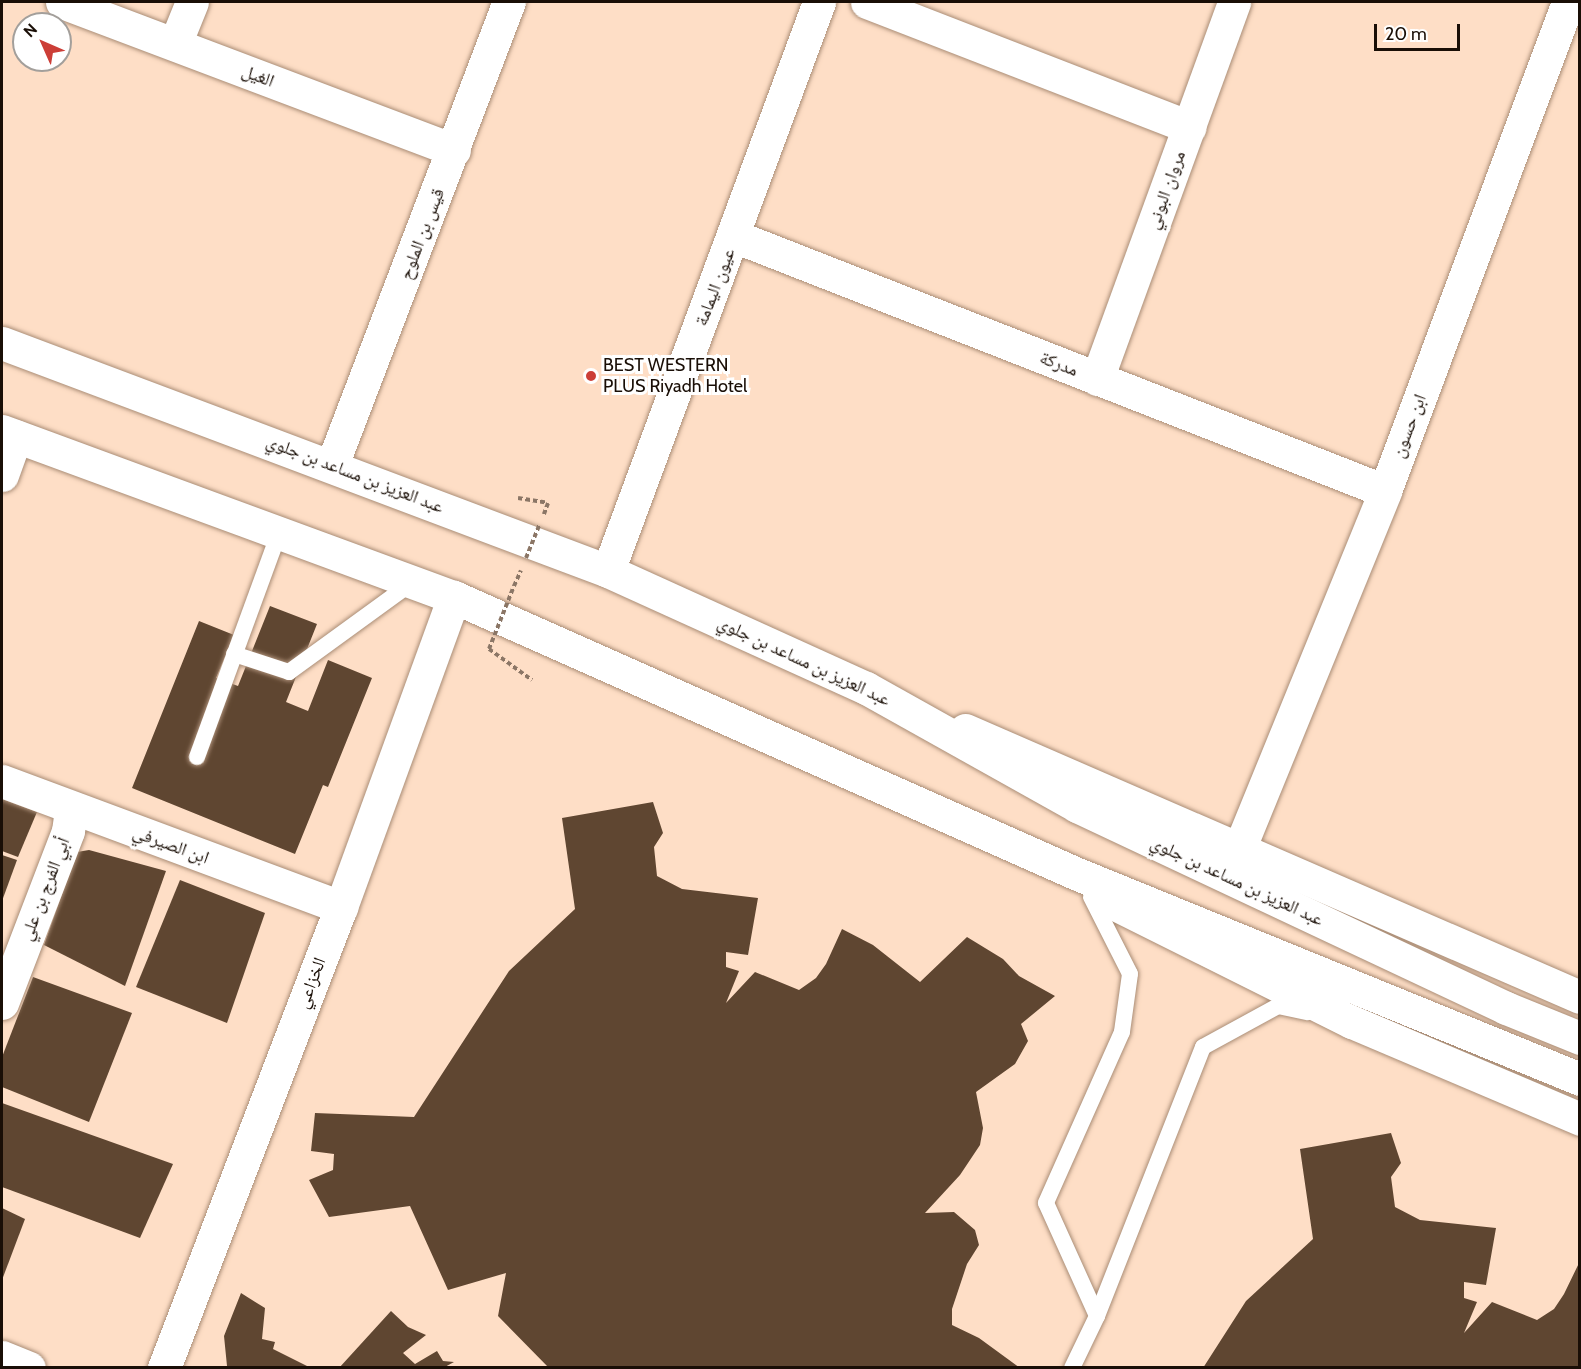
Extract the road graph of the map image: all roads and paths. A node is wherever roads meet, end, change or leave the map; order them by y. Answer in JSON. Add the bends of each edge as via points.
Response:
{"nodes":[{"id":1,"x":62,"y":2,"type":"edge"},
{"id":2,"x":192,"y":2,"type":"edge"},
{"id":3,"x":509,"y":2,"type":"edge"},
{"id":4,"x":819,"y":2,"type":"edge"},
{"id":5,"x":867,"y":2,"type":"edge"},
{"id":6,"x":1234,"y":2,"type":"edge"},
{"id":7,"x":1568,"y":2,"type":"edge"},
{"id":8,"x":175,"y":44,"type":"junction"},
{"id":9,"x":1190,"y":127,"type":"junction"},
{"id":10,"x":454,"y":150,"type":"junction"},
{"id":11,"x":734,"y":236,"type":"junction"},
{"id":12,"x":2,"y":343,"type":"edge"},
{"id":13,"x":1097,"y":379,"type":"junction"},
{"id":14,"x":9,"y":434,"type":"edge"},
{"id":15,"x":332,"y":465,"type":"junction"},
{"id":16,"x":2,"y":475,"type":"edge"},
{"id":17,"x":1384,"y":491,"type":"junction"},
{"id":18,"x":518,"y":498,"type":"dead end"},
{"id":19,"x":279,"y":533,"type":"junction"},
{"id":20,"x":526,"y":558,"type":"dead end"},
{"id":21,"x":608,"y":571,"type":"junction"},
{"id":22,"x":413,"y":582,"type":"junction"},
{"id":23,"x":514,"y":586,"type":"dead end"},
{"id":24,"x":454,"y":597,"type":"junction"},
{"id":25,"x":234,"y":654,"type":"junction"},
{"id":26,"x":532,"y":680,"type":"dead end"},
{"id":27,"x":866,"y":688,"type":"junction"},
{"id":28,"x":196,"y":757,"type":"dead end"},
{"id":29,"x":2,"y":781,"type":"edge"},
{"id":30,"x":70,"y":809,"type":"junction"},
{"id":31,"x":1240,"y":847,"type":"junction"},
{"id":32,"x":1081,"y":882,"type":"junction"},
{"id":33,"x":341,"y":907,"type":"junction"},
{"id":34,"x":1580,"y":996,"type":"edge"},
{"id":35,"x":2,"y":1003,"type":"edge"},
{"id":36,"x":1352,"y":1022,"type":"junction"},
{"id":37,"x":1580,"y":1038,"type":"edge"},
{"id":38,"x":1580,"y":1079,"type":"edge"},
{"id":39,"x":1580,"y":1119,"type":"edge"},
{"id":40,"x":1097,"y":1316,"type":"junction"},
{"id":41,"x":2,"y":1357,"type":"edge"},
{"id":42,"x":29,"y":1368,"type":"edge"},
{"id":43,"x":164,"y":1368,"type":"edge"},
{"id":44,"x":1072,"y":1368,"type":"edge"}],
"edges":[{"from":1,"to":8,"type":"street","name":"الغيل"},
{"from":2,"to":8,"type":"street"},
{"from":3,"to":10,"type":"street","name":"قيس بن الملوح"},
{"from":4,"to":11,"type":"street","name":"عيون اليمامة"},
{"from":5,"to":9,"type":"street"},
{"from":6,"to":9,"type":"street","name":"مروان البوني"},
{"from":7,"to":17,"type":"street","name":"ابن حسون"},
{"from":8,"to":10,"type":"street","name":"الغيل"},
{"from":9,"to":13,"type":"street","name":"مروان البوني"},
{"from":10,"to":15,"type":"street","name":"قيس بن الملوح"},
{"from":11,"to":13,"type":"street","name":"مدركة"},
{"from":11,"to":21,"type":"street","name":"عيون اليمامة"},
{"from":12,"to":15,"type":"street","name":"عبد العزيز بن مساعد بن جلوي"},
{"from":13,"to":17,"type":"street","name":"مدركة"},
{"from":14,"to":16,"type":"street"},
{"from":14,"to":19,"type":"street"},
{"from":15,"to":21,"type":"street","name":"عبد العزيز بن مساعد بن جلوي"},
{"from":17,"to":31,"type":"street","name":"ابن حسون"},
{"from":18,"to":20,"type":"path","bridge":true,"via":[[548,503]]},
{"from":19,"to":22,"type":"street"},
{"from":19,"to":25,"type":"lane"},
{"from":21,"to":27,"type":"street","name":"عبد العزيز بن مساعد بن جلوي"},
{"from":22,"to":24,"type":"street"},
{"from":22,"to":25,"type":"lane","via":[[290,672]]},
{"from":23,"to":26,"type":"path","bridge":true,"via":[[489,649]]},
{"from":24,"to":32,"type":"street"},
{"from":24,"to":33,"type":"street","name":"الخزاعي"},
{"from":25,"to":28,"type":"lane"},
{"from":27,"to":31,"type":"street"},
{"from":27,"to":37,"type":"street","name":"عبد العزيز بن مساعد بن جلوي","via":[[1077,806],[1506,1008]]},
{"from":29,"to":30,"type":"street","name":"ابن الصيرفي"},
{"from":30,"to":33,"type":"street","name":"ابن الصيرفي"},
{"from":30,"to":35,"type":"street","name":"أبي الفرج بن علي","via":[[68,831]]},
{"from":31,"to":34,"type":"street"},
{"from":32,"to":36,"type":"street"},
{"from":32,"to":38,"type":"street"},
{"from":32,"to":40,"type":"lane","via":[[1130,974],[1122,1032],[1046,1203]]},
{"from":33,"to":43,"type":"street","name":"الخزاعي"},
{"from":36,"to":39,"type":"street"},
{"from":36,"to":40,"type":"lane","via":[[1278,1006],[1203,1047]]},
{"from":40,"to":44,"type":"lane"},
{"from":41,"to":42,"type":"street"}]}
